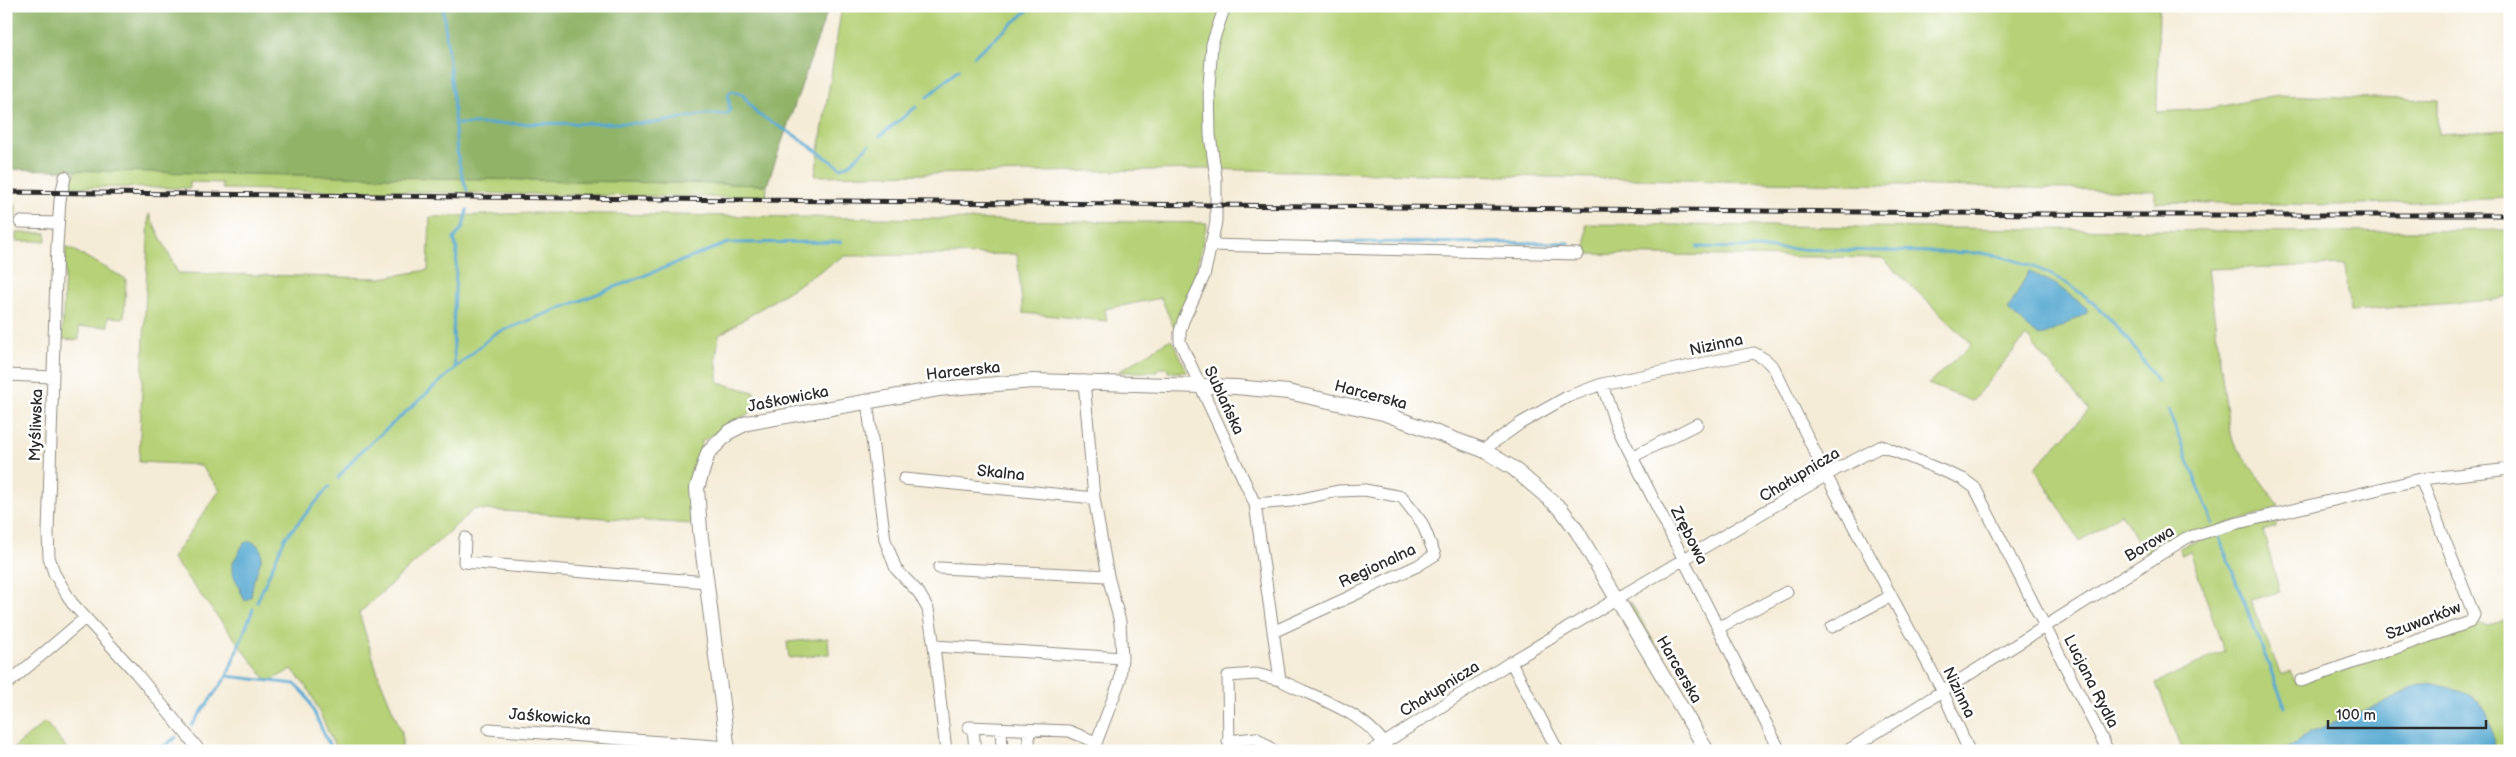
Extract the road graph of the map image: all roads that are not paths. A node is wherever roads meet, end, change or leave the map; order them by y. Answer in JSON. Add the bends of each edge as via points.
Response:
{"nodes":[{"id":1,"x":1225,"y":6,"type":"edge"},
{"id":2,"x":65,"y":177,"type":"dead end"},
{"id":3,"x":20,"y":222,"type":"dead end"},
{"id":4,"x":58,"y":223,"type":"junction"},
{"id":5,"x":1210,"y":246,"type":"junction"},
{"id":6,"x":1577,"y":254,"type":"dead end"},
{"id":7,"x":6,"y":375,"type":"edge"},
{"id":8,"x":54,"y":377,"type":"junction"},
{"id":9,"x":1084,"y":381,"type":"junction"},
{"id":10,"x":1602,"y":384,"type":"junction"},
{"id":11,"x":1200,"y":386,"type":"junction"},
{"id":12,"x":866,"y":401,"type":"junction"},
{"id":13,"x":1697,"y":424,"type":"dead end"},
{"id":14,"x":1483,"y":450,"type":"junction"},
{"id":15,"x":1632,"y":457,"type":"junction"},
{"id":16,"x":2510,"y":469,"type":"edge"},
{"id":17,"x":1827,"y":477,"type":"junction"},
{"id":18,"x":904,"y":479,"type":"dead end"},
{"id":19,"x":2421,"y":479,"type":"junction"},
{"id":20,"x":1094,"y":498,"type":"junction"},
{"id":21,"x":1255,"y":504,"type":"junction"},
{"id":22,"x":465,"y":538,"type":"dead end"},
{"id":23,"x":1685,"y":560,"type":"junction"},
{"id":24,"x":939,"y":568,"type":"dead end"},
{"id":25,"x":1108,"y":576,"type":"junction"},
{"id":26,"x":707,"y":582,"type":"junction"},
{"id":27,"x":1787,"y":592,"type":"dead end"},
{"id":28,"x":1891,"y":596,"type":"junction"},
{"id":29,"x":1618,"y":598,"type":"junction"},
{"id":30,"x":85,"y":618,"type":"junction"},
{"id":31,"x":1832,"y":626,"type":"dead end"},
{"id":32,"x":2045,"y":626,"type":"junction"},
{"id":33,"x":1718,"y":628,"type":"junction"},
{"id":34,"x":1273,"y":632,"type":"junction"},
{"id":35,"x":934,"y":646,"type":"junction"},
{"id":36,"x":1122,"y":658,"type":"junction"},
{"id":37,"x":1510,"y":662,"type":"junction"},
{"id":38,"x":1280,"y":680,"type":"junction"},
{"id":39,"x":2301,"y":681,"type":"dead end"},
{"id":40,"x":6,"y":685,"type":"edge"},
{"id":41,"x":1942,"y":690,"type":"junction"},
{"id":42,"x":1001,"y":728,"type":"junction"},
{"id":43,"x":489,"y":729,"type":"dead end"},
{"id":44,"x":1028,"y":730,"type":"junction"},
{"id":45,"x":1096,"y":742,"type":"edge"},
{"id":46,"x":1229,"y":746,"type":"edge"},
{"id":47,"x":1387,"y":746,"type":"edge"},
{"id":48,"x":728,"y":749,"type":"edge"},
{"id":49,"x":200,"y":751,"type":"edge"},
{"id":50,"x":946,"y":751,"type":"edge"},
{"id":51,"x":975,"y":751,"type":"edge"},
{"id":52,"x":1002,"y":751,"type":"edge"},
{"id":53,"x":1030,"y":751,"type":"edge"},
{"id":54,"x":1274,"y":751,"type":"edge"},
{"id":55,"x":1372,"y":751,"type":"edge"},
{"id":56,"x":1558,"y":751,"type":"edge"},
{"id":57,"x":1707,"y":751,"type":"edge"},
{"id":58,"x":1780,"y":751,"type":"edge"},
{"id":59,"x":1847,"y":751,"type":"edge"},
{"id":60,"x":1969,"y":751,"type":"edge"},
{"id":61,"x":2108,"y":751,"type":"edge"}],
"edges":[{"from":1,"to":5,"type":"street","name":"Sublańska","via":[[1212,44],[1210,135],[1217,206]]},
{"from":2,"to":4,"type":"street","name":"Myśliwska"},
{"from":3,"to":4,"type":"street"},
{"from":4,"to":8,"type":"street","name":"Myśliwska"},
{"from":5,"to":6,"type":"street"},
{"from":5,"to":11,"type":"street","name":"Sublańska","via":[[1204,276],[1180,332],[1180,342]]},
{"from":7,"to":8,"type":"street"},
{"from":8,"to":30,"type":"street","name":"Myśliwska","via":[[49,557],[62,589]]},
{"from":9,"to":11,"type":"street","name":"Harcerska"},
{"from":9,"to":12,"type":"street","name":"Harcerska","via":[[1033,381],[938,389]]},
{"from":9,"to":20,"type":"street"},
{"from":10,"to":14,"type":"street","name":"Nizinna","via":[[1567,397],[1521,423]]},
{"from":10,"to":15,"type":"street","name":"Zrębowa","via":[[1616,425]]},
{"from":10,"to":17,"type":"street","name":"Nizinna","via":[[1754,352],[1774,368]]},
{"from":11,"to":14,"type":"street","name":"Harcerska","via":[[1288,392],[1383,413]]},
{"from":11,"to":21,"type":"street","name":"Sublańska"},
{"from":12,"to":26,"type":"street","name":"Jaśkowicka","via":[[747,423],[720,439],[708,453],[697,488]]},
{"from":12,"to":35,"type":"street","via":[[885,540],[896,569],[919,593],[928,609]]},
{"from":13,"to":15,"type":"street"},
{"from":14,"to":29,"type":"street","name":"Harcerska","via":[[1513,468],[1561,509]]},
{"from":15,"to":23,"type":"street","name":"Zrębowa"},
{"from":16,"to":19,"type":"street","name":"Borowa"},
{"from":17,"to":23,"type":"street","name":"Chałupnicza"},
{"from":17,"to":28,"type":"street","name":"Nizinna"},
{"from":17,"to":32,"type":"street","name":"Chałupnicza","via":[[1882,446],[1963,479],[1975,488]]},
{"from":18,"to":20,"type":"street","name":"Skalna"},
{"from":19,"to":32,"type":"street","name":"Borowa","via":[[2186,538]]},
{"from":19,"to":39,"type":"street","name":"Szuwarków","via":[[2474,615],[2470,622]]},
{"from":20,"to":25,"type":"street"},
{"from":21,"to":34,"type":"street","name":"Sublańska"},
{"from":21,"to":34,"type":"street","name":"Regionalna","via":[[1292,501],[1338,491],[1365,490],[1402,498],[1422,524],[1435,555]]},
{"from":22,"to":26,"type":"street","via":[[464,562]]},
{"from":23,"to":29,"type":"street","name":"Chałupnicza"},
{"from":23,"to":33,"type":"street","name":"Zrębowa"},
{"from":24,"to":25,"type":"street"},
{"from":25,"to":36,"type":"street","via":[[1120,622]]},
{"from":26,"to":48,"type":"street","name":"Jaśkowicka"},
{"from":27,"to":33,"type":"street"},
{"from":28,"to":31,"type":"street"},
{"from":28,"to":41,"type":"street","name":"Nizinna"},
{"from":29,"to":37,"type":"street","name":"Chałupnicza"},
{"from":29,"to":57,"type":"street","name":"Harcerska"},
{"from":30,"to":40,"type":"street"},
{"from":30,"to":49,"type":"street","name":"Myśliwska","via":[[136,673]]},
{"from":32,"to":41,"type":"street","name":"Borowa"},
{"from":32,"to":61,"type":"street","name":"Lucjana Rydla"},
{"from":33,"to":58,"type":"street","name":"Zrębowa"},
{"from":34,"to":38,"type":"street","name":"Sublańska"},
{"from":35,"to":36,"type":"street"},
{"from":35,"to":50,"type":"street"},
{"from":36,"to":45,"type":"street","via":[[1120,680]]},
{"from":37,"to":47,"type":"street","name":"Chałupnicza"},
{"from":37,"to":56,"type":"street"},
{"from":38,"to":46,"type":"street","via":[[1256,674],[1228,676]]},
{"from":38,"to":47,"type":"street","via":[[1355,717]]},
{"from":41,"to":59,"type":"street","name":"Borowa"},
{"from":41,"to":60,"type":"street","name":"Nizinna"},
{"from":42,"to":44,"type":"street"},
{"from":42,"to":51,"type":"street","via":[[971,727]]},
{"from":42,"to":52,"type":"street"},
{"from":43,"to":48,"type":"street","name":"Jaśkowicka"},
{"from":44,"to":45,"type":"street","via":[[1069,731]]},
{"from":44,"to":53,"type":"street"},
{"from":46,"to":54,"type":"street","via":[[1256,738]]},
{"from":47,"to":55,"type":"street","name":"Chałupnicza"}]}
